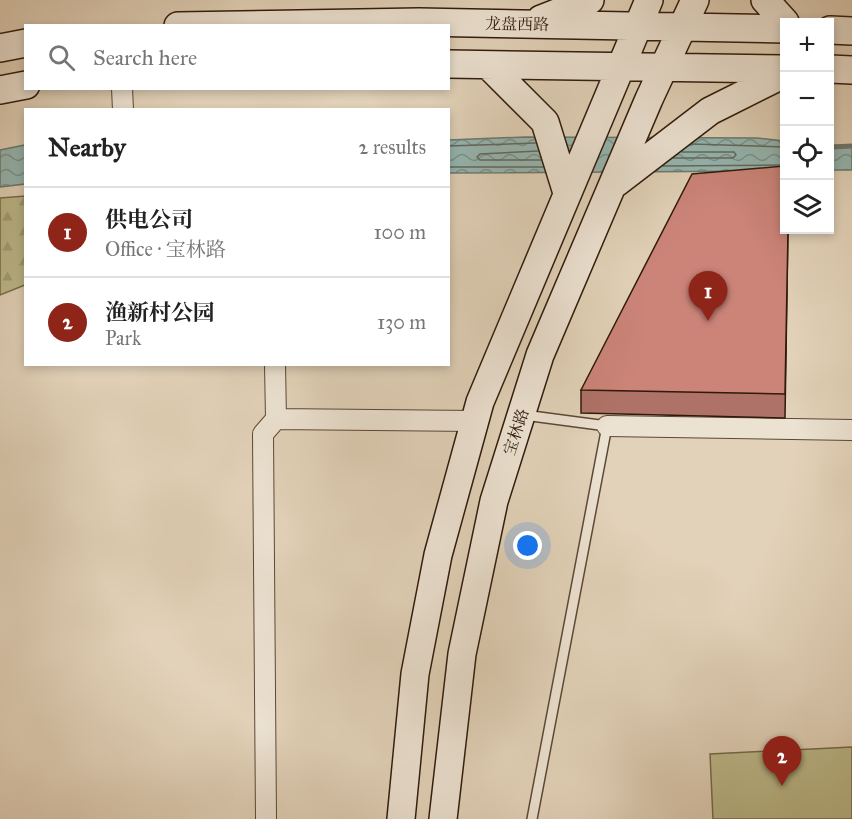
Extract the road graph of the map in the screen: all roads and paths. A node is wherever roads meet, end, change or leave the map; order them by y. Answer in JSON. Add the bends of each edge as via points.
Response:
{"nodes":[{"id":1,"x":590,"y":0,"type":"edge"},
{"id":2,"x":649,"y":0,"type":"edge"},
{"id":3,"x":695,"y":0,"type":"edge"},
{"id":4,"x":765,"y":0,"type":"edge"},
{"id":5,"x":781,"y":18,"type":"edge"},
{"id":6,"x":298,"y":24,"type":"edge"},
{"id":7,"x":527,"y":24,"type":"junction"},
{"id":8,"x":683,"y":26,"type":"junction"},
{"id":9,"x":636,"y":27,"type":"junction"},
{"id":10,"x":780,"y":29,"type":"edge"},
{"id":11,"x":834,"y":30,"type":"edge"},
{"id":12,"x":852,"y":31,"type":"edge"},
{"id":13,"x":24,"y":43,"type":"edge"},
{"id":14,"x":0,"y":48,"type":"edge"},
{"id":15,"x":450,"y":64,"type":"edge"},
{"id":16,"x":489,"y":65,"type":"junction"},
{"id":17,"x":665,"y":67,"type":"junction"},
{"id":18,"x":619,"y":68,"type":"junction"},
{"id":19,"x":780,"y":69,"type":"edge"},
{"id":20,"x":834,"y":69,"type":"edge"},
{"id":21,"x":852,"y":70,"type":"edge"},
{"id":22,"x":780,"y":76,"type":"edge"},
{"id":23,"x":24,"y":85,"type":"edge"},
{"id":24,"x":0,"y":90,"type":"edge"},
{"id":25,"x":122,"y":90,"type":"edge"},
{"id":26,"x":123,"y":108,"type":"edge"},
{"id":27,"x":615,"y":184,"type":"junction"},
{"id":28,"x":567,"y":193,"type":"junction"},
{"id":29,"x":275,"y":366,"type":"edge"},
{"id":30,"x":521,"y":415,"type":"junction"},
{"id":31,"x":276,"y":418,"type":"junction"},
{"id":32,"x":474,"y":421,"type":"junction"},
{"id":33,"x":607,"y":426,"type":"junction"},
{"id":34,"x":852,"y":430,"type":"edge"},
{"id":35,"x":266,"y":819,"type":"edge"},
{"id":36,"x":401,"y":819,"type":"edge"},
{"id":37,"x":444,"y":819,"type":"edge"},
{"id":38,"x":532,"y":819,"type":"edge"}],
"edges":[{"from":1,"to":7,"type":"main road"},
{"from":2,"to":9,"type":"main road"},
{"from":3,"to":8,"type":"main road","name":"宝林路"},
{"from":4,"to":5,"type":"main road"},
{"from":6,"to":7,"type":"main road","name":"龙盘西路"},
{"from":7,"to":9,"type":"main road","name":"龙盘西路"},
{"from":8,"to":9,"type":"main road","name":"龙盘西路"},
{"from":8,"to":10,"type":"main road","name":"龙盘西路"},
{"from":8,"to":17,"type":"main road","name":"宝林路"},
{"from":9,"to":18,"type":"main road"},
{"from":11,"to":12,"type":"main road"},
{"from":13,"to":14,"type":"main road"},
{"from":15,"to":16,"type":"main road"},
{"from":16,"to":18,"type":"main road"},
{"from":16,"to":28,"type":"main road","via":[[545,122]]},
{"from":17,"to":18,"type":"main road"},
{"from":17,"to":19,"type":"main road"},
{"from":17,"to":27,"type":"main road","name":"宝林路"},
{"from":18,"to":28,"type":"main road"},
{"from":20,"to":21,"type":"main road"},
{"from":22,"to":27,"type":"main road","via":[[704,116]]},
{"from":23,"to":24,"type":"main road"},
{"from":25,"to":26,"type":"street"},
{"from":27,"to":30,"type":"main road","name":"宝林路","via":[[540,355]]},
{"from":28,"to":32,"type":"main road"},
{"from":29,"to":31,"type":"street"},
{"from":30,"to":33,"type":"lane"},
{"from":30,"to":37,"type":"main road","name":"宝林路","via":[[494,501],[462,654]]},
{"from":31,"to":32,"type":"street"},
{"from":31,"to":35,"type":"street","via":[[264,434]]},
{"from":32,"to":36,"type":"main road","via":[[438,555],[417,663]]},
{"from":33,"to":34,"type":"street"},
{"from":33,"to":38,"type":"lane"}]}
